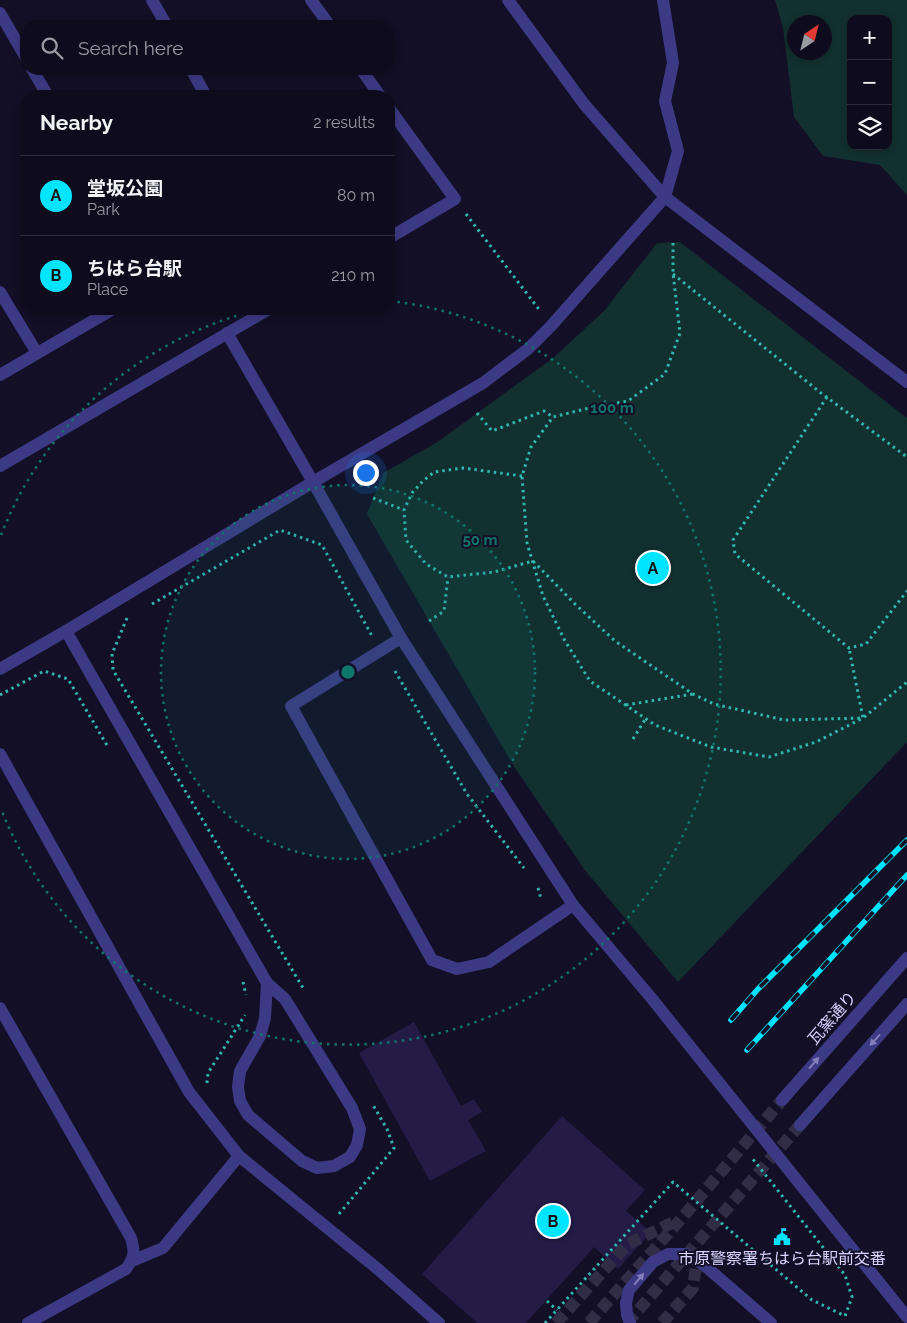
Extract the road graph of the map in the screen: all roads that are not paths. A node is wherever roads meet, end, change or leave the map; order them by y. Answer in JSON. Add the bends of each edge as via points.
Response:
{"nodes":[{"id":1,"x":152,"y":0,"type":"edge"},
{"id":2,"x":311,"y":0,"type":"edge"},
{"id":3,"x":508,"y":0,"type":"edge"},
{"id":4,"x":663,"y":0,"type":"edge"},
{"id":5,"x":0,"y":13,"type":"edge"},
{"id":6,"x":164,"y":20,"type":"edge"},
{"id":7,"x":326,"y":20,"type":"edge"},
{"id":8,"x":20,"y":48,"type":"edge"},
{"id":9,"x":36,"y":75,"type":"edge"},
{"id":10,"x":194,"y":75,"type":"edge"},
{"id":11,"x":364,"y":75,"type":"edge"},
{"id":12,"x":44,"y":90,"type":"edge"},
{"id":13,"x":203,"y":90,"type":"edge"},
{"id":14,"x":376,"y":90,"type":"edge"},
{"id":15,"x":395,"y":116,"type":"edge"},
{"id":16,"x":665,"y":197,"type":"junction"},
{"id":17,"x":395,"y":234,"type":"edge"},
{"id":18,"x":0,"y":292,"type":"edge"},
{"id":19,"x":103,"y":315,"type":"edge"},
{"id":20,"x":258,"y":315,"type":"edge"},
{"id":21,"x":227,"y":333,"type":"junction"},
{"id":22,"x":37,"y":354,"type":"junction"},
{"id":23,"x":0,"y":375,"type":"edge"},
{"id":24,"x":907,"y":382,"type":"edge"},
{"id":25,"x":0,"y":466,"type":"edge"},
{"id":26,"x":313,"y":482,"type":"junction"},
{"id":27,"x":66,"y":631,"type":"junction"},
{"id":28,"x":401,"y":638,"type":"junction"},
{"id":29,"x":0,"y":669,"type":"edge"},
{"id":30,"x":0,"y":754,"type":"edge"},
{"id":31,"x":573,"y":905,"type":"junction"},
{"id":32,"x":907,"y":958,"type":"edge"},
{"id":33,"x":267,"y":983,"type":"junction"},
{"id":34,"x":907,"y":1004,"type":"edge"},
{"id":35,"x":0,"y":1008,"type":"edge"},
{"id":36,"x":782,"y":1100,"type":"tunnel mouth"},
{"id":37,"x":800,"y":1125,"type":"tunnel mouth"},
{"id":38,"x":239,"y":1156,"type":"junction"},
{"id":39,"x":132,"y":1261,"type":"junction"},
{"id":40,"x":907,"y":1317,"type":"edge"},
{"id":41,"x":28,"y":1323,"type":"edge"},
{"id":42,"x":439,"y":1323,"type":"edge"},
{"id":43,"x":630,"y":1323,"type":"edge"},
{"id":44,"x":771,"y":1323,"type":"edge"}],
"edges":[{"from":1,"to":6,"type":"street"},
{"from":2,"to":7,"type":"street"},
{"from":3,"to":16,"type":"street","via":[[584,104]]},
{"from":4,"to":16,"type":"street","via":[[673,62],[664,102],[678,151]]},
{"from":5,"to":8,"type":"street"},
{"from":9,"to":12,"type":"street"},
{"from":10,"to":13,"type":"street"},
{"from":11,"to":14,"type":"street"},
{"from":15,"to":17,"type":"street","via":[[455,199]]},
{"from":16,"to":24,"type":"street"},
{"from":16,"to":26,"type":"street","via":[[528,349],[482,383]]},
{"from":18,"to":22,"type":"street"},
{"from":19,"to":22,"type":"street"},
{"from":20,"to":21,"type":"street"},
{"from":21,"to":25,"type":"street"},
{"from":21,"to":26,"type":"street"},
{"from":22,"to":23,"type":"street"},
{"from":26,"to":27,"type":"street"},
{"from":26,"to":28,"type":"street"},
{"from":27,"to":29,"type":"street"},
{"from":27,"to":33,"type":"street"},
{"from":28,"to":31,"type":"street"},
{"from":28,"to":31,"type":"street","via":[[291,706],[432,960],[457,969],[489,962]]},
{"from":30,"to":38,"type":"street","via":[[189,1092]]},
{"from":31,"to":40,"type":"street","bridge":true},
{"from":36,"to":32,"type":"street","name":"瓦窯通り","one_way":true},
{"from":33,"to":33,"type":"street","via":[[285,999],[352,1108],[360,1129],[357,1145],[350,1157],[334,1166],[318,1168],[302,1161],[248,1115],[240,1101],[240,1071],[260,1036],[265,1018]]},
{"from":34,"to":37,"type":"street","one_way":true},
{"from":35,"to":39,"type":"street","via":[[132,1238],[135,1251]]},
{"from":38,"to":39,"type":"street","via":[[163,1248]]},
{"from":38,"to":42,"type":"street"},
{"from":39,"to":41,"type":"street","via":[[126,1269]]},
{"from":43,"to":44,"type":"street","one_way":true,"via":[[626,1303],[629,1290],[653,1262],[668,1254],[686,1254],[704,1264]]}]}
